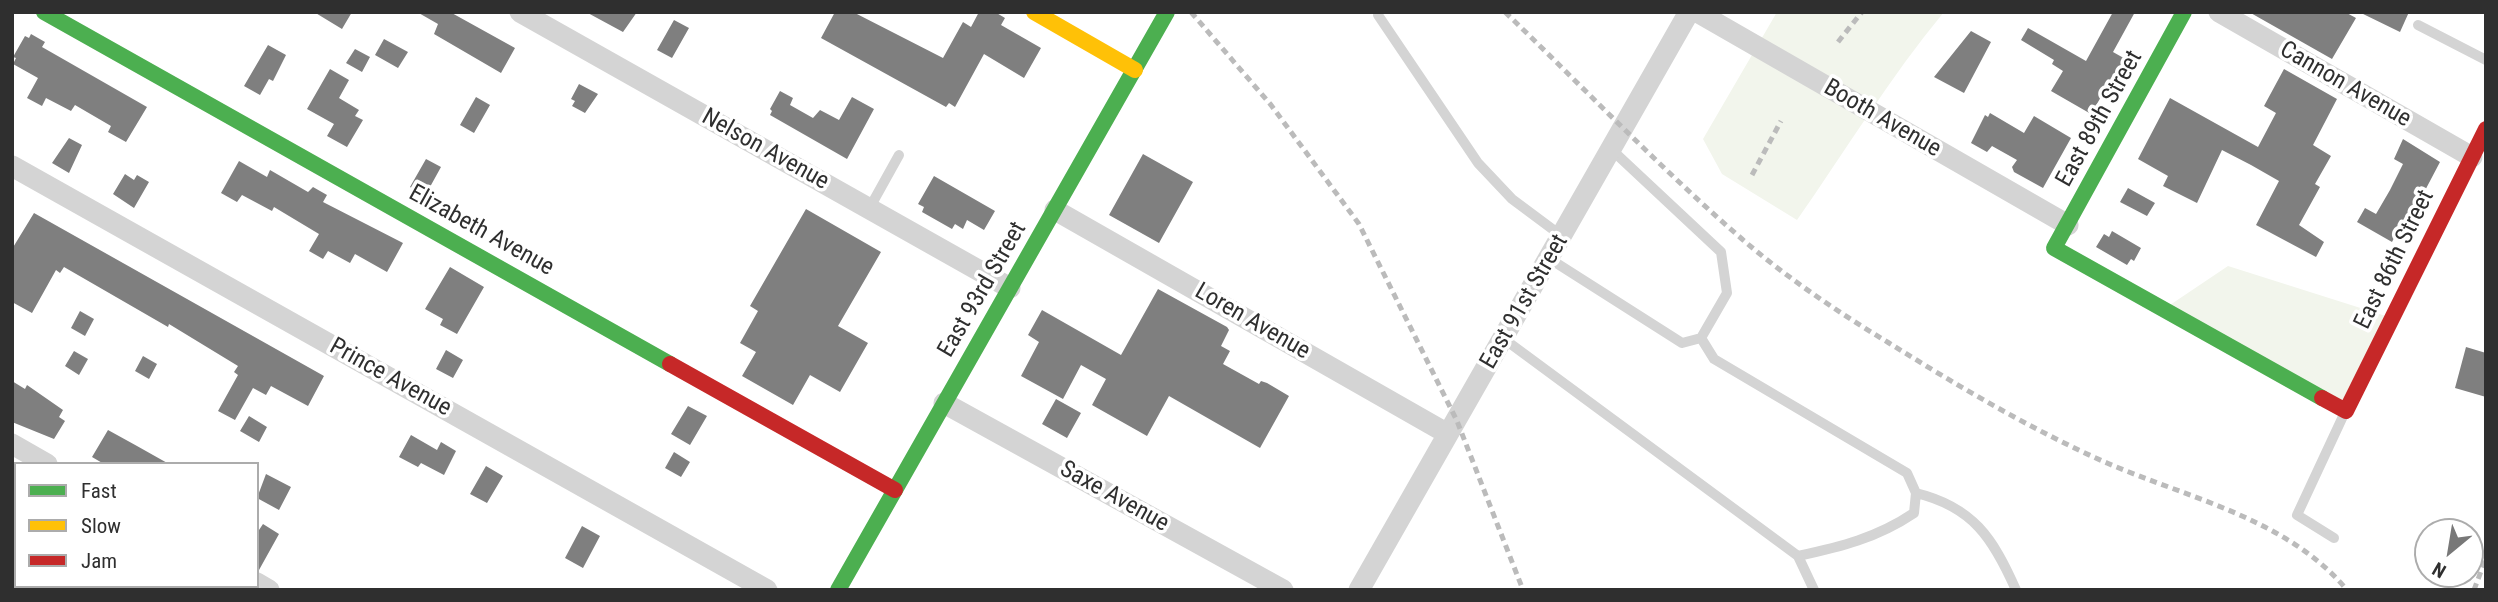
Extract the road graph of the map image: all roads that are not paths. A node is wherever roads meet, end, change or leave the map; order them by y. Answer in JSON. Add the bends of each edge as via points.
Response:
{"nodes":[{"id":1,"x":44,"y":12,"type":"edge"},
{"id":2,"x":520,"y":12,"type":"edge"},
{"id":3,"x":1034,"y":12,"type":"edge"},
{"id":4,"x":1167,"y":12,"type":"edge"},
{"id":5,"x":1689,"y":12,"type":"edge"},
{"id":6,"x":1697,"y":12,"type":"edge"},
{"id":7,"x":2184,"y":12,"type":"edge"},
{"id":8,"x":2219,"y":12,"type":"edge"},
{"id":9,"x":1378,"y":15,"type":"dead end"},
{"id":10,"x":2418,"y":26,"type":"dead end"},
{"id":11,"x":2486,"y":60,"type":"edge"},
{"id":12,"x":1135,"y":70,"type":"junction"},
{"id":13,"x":2486,"y":129,"type":"edge"},
{"id":14,"x":1612,"y":150,"type":"junction"},
{"id":15,"x":899,"y":155,"type":"dead end"},
{"id":16,"x":2472,"y":157,"type":"junction"},
{"id":17,"x":12,"y":166,"type":"edge"},
{"id":18,"x":870,"y":209,"type":"junction"},
{"id":19,"x":1055,"y":210,"type":"junction"},
{"id":20,"x":2068,"y":225,"type":"junction"},
{"id":21,"x":1563,"y":237,"type":"junction"},
{"id":22,"x":1550,"y":259,"type":"junction"},
{"id":23,"x":1010,"y":288,"type":"junction"},
{"id":24,"x":1701,"y":338,"type":"junction"},
{"id":25,"x":1504,"y":339,"type":"junction"},
{"id":26,"x":944,"y":403,"type":"junction"},
{"id":27,"x":2346,"y":411,"type":"junction"},
{"id":28,"x":1448,"y":434,"type":"junction"},
{"id":29,"x":12,"y":444,"type":"edge"},
{"id":30,"x":44,"y":462,"type":"edge"},
{"id":31,"x":895,"y":490,"type":"junction"},
{"id":32,"x":1916,"y":493,"type":"junction"},
{"id":33,"x":2334,"y":538,"type":"dead end"},
{"id":34,"x":1798,"y":556,"type":"junction"},
{"id":35,"x":767,"y":590,"type":"edge"},
{"id":36,"x":838,"y":590,"type":"edge"},
{"id":37,"x":1283,"y":590,"type":"edge"},
{"id":38,"x":1359,"y":590,"type":"edge"},
{"id":39,"x":1814,"y":590,"type":"edge"},
{"id":40,"x":2016,"y":590,"type":"edge"}],
"edges":[{"from":1,"to":31,"type":"street","name":"Elizabeth Avenue"},
{"from":2,"to":18,"type":"street","name":"Nelson Avenue"},
{"from":3,"to":12,"type":"street"},
{"from":4,"to":12,"type":"street","name":"East 93rd Street"},
{"from":5,"to":14,"type":"street","name":"East 91st Street"},
{"from":6,"to":20,"type":"street","name":"Booth Avenue"},
{"from":7,"to":20,"type":"street","name":"East 89th Street"},
{"from":8,"to":16,"type":"street","name":"Cannon Avenue"},
{"from":9,"to":21,"type":"lane","via":[[1478,163],[1512,199]]},
{"from":10,"to":11,"type":"lane"},
{"from":12,"to":19,"type":"street","name":"East 93rd Street"},
{"from":13,"to":16,"type":"street","name":"East 86th Street"},
{"from":14,"to":21,"type":"street","name":"East 91st Street"},
{"from":14,"to":24,"type":"lane","via":[[1721,252],[1727,293]]},
{"from":15,"to":18,"type":"lane"},
{"from":16,"to":27,"type":"street","name":"East 86th Street"},
{"from":17,"to":35,"type":"street","name":"Prince Avenue"},
{"from":18,"to":23,"type":"street","name":"Nelson Avenue"},
{"from":19,"to":23,"type":"street","name":"East 93rd Street"},
{"from":19,"to":28,"type":"street","name":"Loren Avenue"},
{"from":20,"to":27,"type":"street","name":"East 89th Street","via":[[2054,248]]},
{"from":21,"to":22,"type":"street","name":"East 91st Street"},
{"from":22,"to":24,"type":"lane","via":[[1682,344]]},
{"from":22,"to":25,"type":"street","name":"East 91st Street"},
{"from":23,"to":26,"type":"street","name":"East 93rd Street"},
{"from":24,"to":32,"type":"lane","via":[[1714,359],[1893,462],[1907,473]]},
{"from":25,"to":28,"type":"street","name":"East 91st Street"},
{"from":25,"to":34,"type":"lane"},
{"from":26,"to":31,"type":"street","name":"East 93rd Street"},
{"from":26,"to":37,"type":"street","name":"Saxe Avenue"},
{"from":27,"to":33,"type":"lane","via":[[2297,515]]},
{"from":28,"to":38,"type":"street","name":"East 91st Street"},
{"from":29,"to":30,"type":"street"},
{"from":31,"to":36,"type":"street","name":"East 93rd Street"},
{"from":32,"to":34,"type":"lane","via":[[1914,513],[1889,530],[1855,544]]},
{"from":32,"to":40,"type":"lane","via":[[1943,500],[1974,522],[1998,551]]},
{"from":34,"to":39,"type":"lane"}]}
